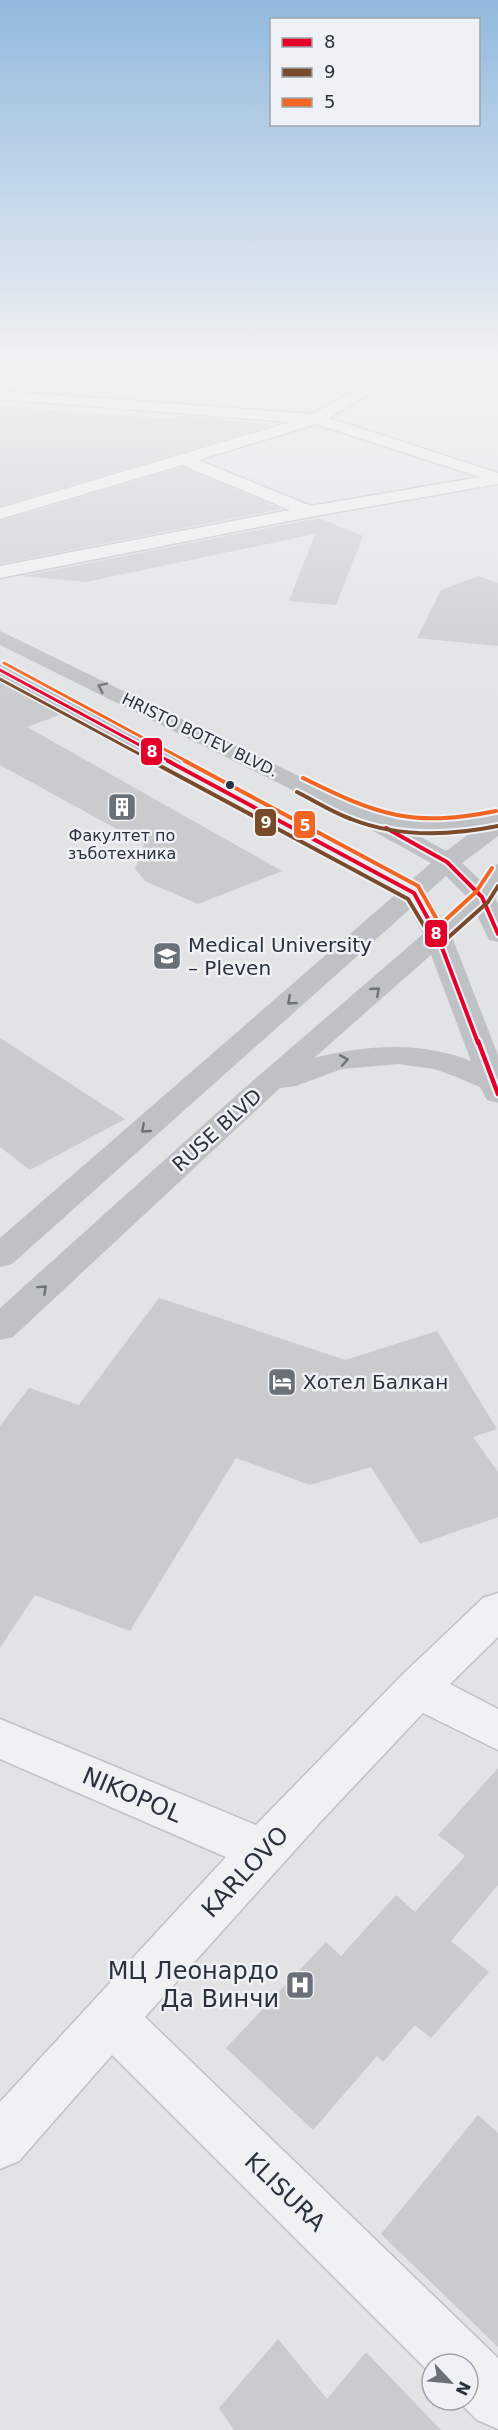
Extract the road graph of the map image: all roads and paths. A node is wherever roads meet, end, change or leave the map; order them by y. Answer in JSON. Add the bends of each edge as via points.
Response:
{"nodes":[{"id":1,"x":115,"y":480,"type":"edge"},
{"id":2,"x":234,"y":480,"type":"edge"},
{"id":3,"x":490,"y":480,"type":"edge"},
{"id":4,"x":309,"y":512,"type":"junction"},
{"id":5,"x":0,"y":514,"type":"edge"},
{"id":6,"x":0,"y":572,"type":"edge"},
{"id":7,"x":0,"y":637,"type":"edge"},
{"id":8,"x":0,"y":670,"type":"edge"},
{"id":9,"x":362,"y":815,"type":"junction"},
{"id":10,"x":498,"y":818,"type":"edge"},
{"id":11,"x":498,"y":824,"type":"edge"},
{"id":12,"x":447,"y":862,"type":"junction"},
{"id":13,"x":498,"y":872,"type":"edge"},
{"id":14,"x":414,"y":893,"type":"junction"},
{"id":15,"x":482,"y":897,"type":"junction"},
{"id":16,"x":498,"y":934,"type":"edge"},
{"id":17,"x":438,"y":937,"type":"junction"},
{"id":18,"x":495,"y":1088,"type":"edge"},
{"id":19,"x":252,"y":1097,"type":"junction"},
{"id":20,"x":0,"y":1256,"type":"edge"},
{"id":21,"x":0,"y":1328,"type":"edge"},
{"id":22,"x":498,"y":1610,"type":"edge"},
{"id":23,"x":417,"y":1688,"type":"junction"},
{"id":24,"x":498,"y":1731,"type":"edge"},
{"id":25,"x":0,"y":1738,"type":"edge"},
{"id":26,"x":264,"y":1851,"type":"junction"},
{"id":27,"x":111,"y":2019,"type":"junction"},
{"id":28,"x":0,"y":2142,"type":"edge"},
{"id":29,"x":450,"y":2352,"type":"edge"},
{"id":30,"x":480,"y":2382,"type":"edge"},
{"id":31,"x":498,"y":2399,"type":"edge"}],
"edges":[{"from":1,"to":5,"type":"street"},
{"from":2,"to":4,"type":"street"},
{"from":3,"to":4,"type":"street"},
{"from":4,"to":6,"type":"street"},
{"from":9,"to":7,"type":"main road","name":"HRISTO BOTEV BLVD.","one_way":true},
{"from":8,"to":14,"type":"main road","name":"HRISTO BOTEV BLVD."},
{"from":9,"to":10,"type":"main road","via":[[427,828],[474,825]]},
{"from":9,"to":12,"type":"main road","name":"HRISTO BOTEV BLVD."},
{"from":11,"to":12,"type":"main road"},
{"from":12,"to":14,"type":"main road"},
{"from":12,"to":15,"type":"main road","name":"HRISTO BOTEV BLVD."},
{"from":13,"to":15,"type":"main road"},
{"from":14,"to":17,"type":"main road"},
{"from":14,"to":20,"type":"main road","one_way":true},
{"from":15,"to":16,"type":"main road","name":"HRISTO BOTEV BLVD."},
{"from":15,"to":17,"type":"main road","name":"RUSE BLVD"},
{"from":17,"to":18,"type":"main road"},
{"from":19,"to":17,"type":"main road","name":"RUSE BLVD","one_way":true},
{"from":19,"to":18,"type":"main road","one_way":true,"via":[[331,1062],[396,1054],[437,1060]]},
{"from":21,"to":19,"type":"main road","name":"RUSE BLVD","one_way":true},
{"from":22,"to":23,"type":"street","name":"KARLOVO"},
{"from":23,"to":24,"type":"street"},
{"from":23,"to":26,"type":"street","name":"KARLOVO"},
{"from":25,"to":26,"type":"street","name":"NIKOPOL"},
{"from":26,"to":27,"type":"street","name":"KARLOVO"},
{"from":27,"to":28,"type":"street","name":"KARLOVO"},
{"from":27,"to":29,"type":"street","name":"KLISURA"},
{"from":30,"to":31,"type":"street"}]}
